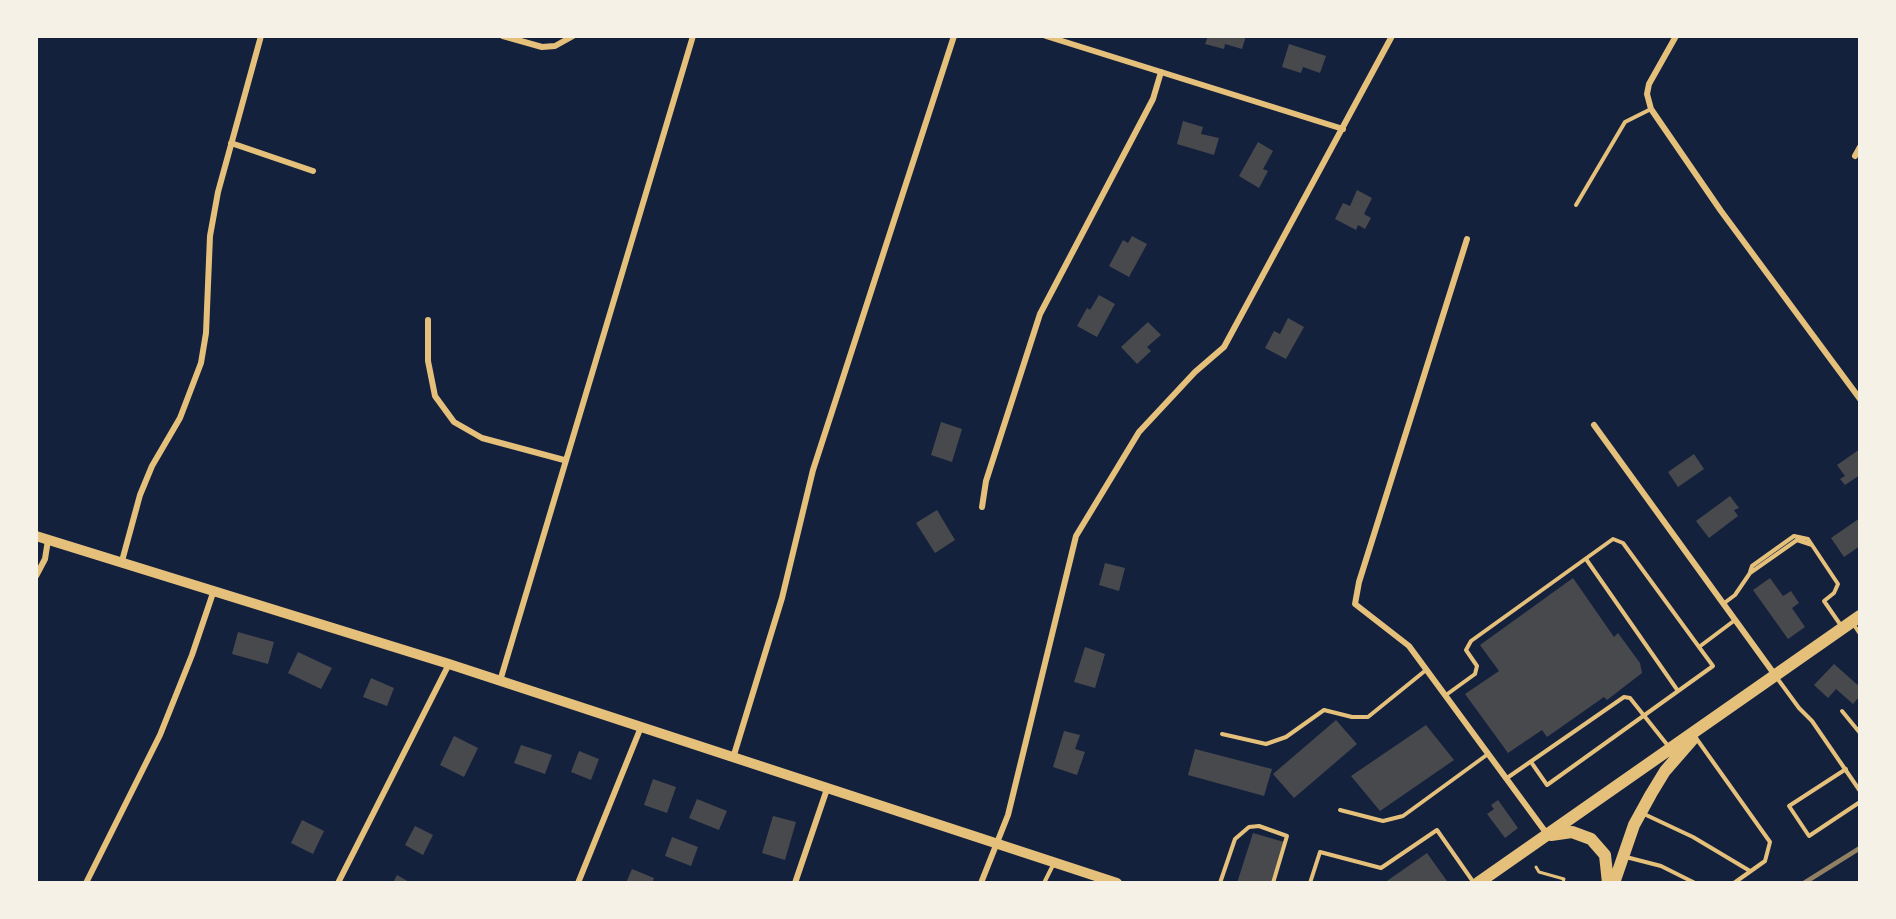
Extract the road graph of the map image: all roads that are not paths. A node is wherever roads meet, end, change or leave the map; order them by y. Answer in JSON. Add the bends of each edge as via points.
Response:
{"nodes":[{"id":1,"x":261,"y":36,"type":"edge"},
{"id":2,"x":503,"y":36,"type":"edge"},
{"id":3,"x":573,"y":36,"type":"edge"},
{"id":4,"x":693,"y":36,"type":"edge"},
{"id":5,"x":954,"y":36,"type":"edge"},
{"id":6,"x":1046,"y":36,"type":"edge"},
{"id":7,"x":1392,"y":36,"type":"edge"},
{"id":8,"x":1676,"y":36,"type":"edge"},
{"id":9,"x":1161,"y":72,"type":"junction"},
{"id":10,"x":1651,"y":109,"type":"junction"},
{"id":11,"x":1342,"y":129,"type":"junction"},
{"id":12,"x":231,"y":142,"type":"junction"},
{"id":13,"x":1860,"y":147,"type":"edge"},
{"id":14,"x":1855,"y":156,"type":"dead end"},
{"id":15,"x":313,"y":171,"type":"dead end"},
{"id":16,"x":1576,"y":205,"type":"dead end"},
{"id":17,"x":1467,"y":239,"type":"dead end"},
{"id":18,"x":428,"y":320,"type":"dead end"},
{"id":19,"x":1860,"y":399,"type":"edge"},
{"id":20,"x":1594,"y":425,"type":"dead end"},
{"id":21,"x":564,"y":460,"type":"junction"},
{"id":22,"x":982,"y":507,"type":"dead end"},
{"id":23,"x":36,"y":536,"type":"edge"},
{"id":24,"x":48,"y":540,"type":"junction"},
{"id":25,"x":1586,"y":559,"type":"junction"},
{"id":26,"x":122,"y":561,"type":"junction"},
{"id":27,"x":36,"y":576,"type":"edge"},
{"id":28,"x":214,"y":590,"type":"junction"},
{"id":29,"x":1723,"y":604,"type":"junction"},
{"id":30,"x":1735,"y":620,"type":"junction"},
{"id":31,"x":1851,"y":622,"type":"edge"},
{"id":32,"x":1860,"y":634,"type":"edge"},
{"id":33,"x":1699,"y":647,"type":"junction"},
{"id":34,"x":449,"y":664,"type":"junction"},
{"id":35,"x":1426,"y":669,"type":"junction"},
{"id":36,"x":1775,"y":675,"type":"junction"},
{"id":37,"x":500,"y":681,"type":"junction"},
{"id":38,"x":1678,"y":691,"type":"junction"},
{"id":39,"x":1445,"y":695,"type":"junction"},
{"id":40,"x":1842,"y":711,"type":"dead end"},
{"id":41,"x":1644,"y":716,"type":"junction"},
{"id":42,"x":1711,"y":720,"type":"junction"},
{"id":43,"x":641,"y":727,"type":"junction"},
{"id":44,"x":1860,"y":733,"type":"edge"},
{"id":45,"x":1222,"y":734,"type":"dead end"},
{"id":46,"x":1695,"y":736,"type":"junction"},
{"id":47,"x":1670,"y":749,"type":"junction"},
{"id":48,"x":1488,"y":754,"type":"junction"},
{"id":49,"x":732,"y":758,"type":"junction"},
{"id":50,"x":1531,"y":762,"type":"junction"},
{"id":51,"x":1845,"y":769,"type":"junction"},
{"id":52,"x":1506,"y":779,"type":"junction"},
{"id":53,"x":827,"y":789,"type":"junction"},
{"id":54,"x":1860,"y":791,"type":"edge"},
{"id":55,"x":1860,"y":802,"type":"edge"},
{"id":56,"x":1340,"y":810,"type":"dead end"},
{"id":57,"x":1641,"y":812,"type":"junction"},
{"id":58,"x":1547,"y":835,"type":"junction"},
{"id":59,"x":996,"y":845,"type":"junction"},
{"id":60,"x":1623,"y":856,"type":"junction"},
{"id":61,"x":1054,"y":863,"type":"junction"},
{"id":62,"x":1750,"y":871,"type":"junction"},
{"id":63,"x":86,"y":883,"type":"edge"},
{"id":64,"x":338,"y":883,"type":"edge"},
{"id":65,"x":578,"y":883,"type":"edge"},
{"id":66,"x":795,"y":883,"type":"edge"},
{"id":67,"x":981,"y":883,"type":"edge"},
{"id":68,"x":1044,"y":883,"type":"edge"},
{"id":69,"x":1117,"y":883,"type":"edge"},
{"id":70,"x":1220,"y":883,"type":"edge"},
{"id":71,"x":1273,"y":883,"type":"edge"},
{"id":72,"x":1310,"y":883,"type":"edge"},
{"id":73,"x":1476,"y":883,"type":"edge"},
{"id":74,"x":1608,"y":883,"type":"edge"},
{"id":75,"x":1614,"y":883,"type":"edge"},
{"id":76,"x":1695,"y":883,"type":"edge"},
{"id":77,"x":1734,"y":883,"type":"edge"}],
"edges":[{"from":1,"to":12,"type":"street"},
{"from":2,"to":3,"type":"street","via":[[542,47],[555,46]]},
{"from":4,"to":21,"type":"street"},
{"from":5,"to":49,"type":"street","via":[[813,470],[783,598]]},
{"from":6,"to":9,"type":"street"},
{"from":7,"to":11,"type":"street"},
{"from":8,"to":10,"type":"street","via":[[1647,94]]},
{"from":9,"to":11,"type":"street"},
{"from":9,"to":22,"type":"street","via":[[1153,99],[1040,314],[986,481]]},
{"from":10,"to":16,"type":"lane","via":[[1625,122]]},
{"from":10,"to":19,"type":"street"},
{"from":11,"to":59,"type":"street","via":[[1224,346],[1139,432],[1076,536],[1008,815]]},
{"from":12,"to":15,"type":"street"},
{"from":12,"to":26,"type":"street","via":[[210,236],[201,363],[180,418],[140,495]]},
{"from":13,"to":14,"type":"street"},
{"from":17,"to":35,"type":"street","via":[[1355,596],[1355,604],[1409,646]]},
{"from":18,"to":21,"type":"street","via":[[428,360],[435,396],[454,422],[482,438]]},
{"from":20,"to":29,"type":"street"},
{"from":21,"to":37,"type":"street"},
{"from":23,"to":24,"type":"main road"},
{"from":24,"to":26,"type":"main road"},
{"from":24,"to":27,"type":"street","via":[[45,559]]},
{"from":25,"to":33,"type":"lane","via":[[1613,539],[1623,543]]},
{"from":25,"to":38,"type":"lane"},
{"from":25,"to":39,"type":"lane","via":[[1471,641],[1466,650],[1477,666],[1475,674]]},
{"from":26,"to":28,"type":"main road"},
{"from":28,"to":34,"type":"main road"},
{"from":28,"to":63,"type":"street","via":[[160,735]]},
{"from":29,"to":30,"type":"street"},
{"from":29,"to":31,"type":"lane","via":[[1735,595],[1750,573],[1797,540],[1812,545],[1838,584],[1824,601]]},
{"from":30,"to":33,"type":"lane"},
{"from":30,"to":36,"type":"street"},
{"from":31,"to":32,"type":"lane"},
{"from":31,"to":36,"type":"main road"},
{"from":33,"to":38,"type":"lane","via":[[1713,666]]},
{"from":34,"to":37,"type":"main road"},
{"from":34,"to":64,"type":"street"},
{"from":35,"to":39,"type":"street"},
{"from":35,"to":45,"type":"lane","via":[[1368,717],[1324,710],[1286,737],[1266,744]]},
{"from":36,"to":42,"type":"main road"},
{"from":36,"to":51,"type":"lane"},
{"from":37,"to":43,"type":"main road"},
{"from":38,"to":41,"type":"lane"},
{"from":39,"to":48,"type":"street"},
{"from":40,"to":44,"type":"lane"},
{"from":41,"to":47,"type":"lane"},
{"from":41,"to":50,"type":"lane","via":[[1630,698],[1623,697]]},
{"from":41,"to":50,"type":"lane","via":[[1547,785]]},
{"from":42,"to":46,"type":"main road"},
{"from":42,"to":47,"type":"main road"},
{"from":43,"to":49,"type":"main road"},
{"from":43,"to":65,"type":"street"},
{"from":46,"to":57,"type":"main road","via":[[1665,771]]},
{"from":46,"to":62,"type":"lane","via":[[1770,842],[1765,861]]},
{"from":47,"to":58,"type":"main road"},
{"from":48,"to":52,"type":"street"},
{"from":48,"to":56,"type":"lane","via":[[1403,816],[1383,821]]},
{"from":49,"to":53,"type":"main road"},
{"from":50,"to":52,"type":"lane"},
{"from":51,"to":54,"type":"lane"},
{"from":51,"to":55,"type":"lane","via":[[1789,806],[1809,836]]},
{"from":52,"to":58,"type":"street"},
{"from":53,"to":59,"type":"main road"},
{"from":53,"to":66,"type":"street"},
{"from":57,"to":60,"type":"main road"},
{"from":57,"to":62,"type":"lane"},
{"from":58,"to":73,"type":"main road"},
{"from":58,"to":74,"type":"main road","via":[[1572,832],[1592,839],[1605,855]]},
{"from":59,"to":61,"type":"main road"},
{"from":59,"to":67,"type":"street"},
{"from":60,"to":75,"type":"main road"},
{"from":60,"to":76,"type":"lane","via":[[1661,866]]},
{"from":61,"to":68,"type":"lane"},
{"from":61,"to":69,"type":"main road"},
{"from":62,"to":77,"type":"lane"},
{"from":70,"to":71,"type":"lane","via":[[1235,839],[1259,825],[1287,836]]},
{"from":72,"to":73,"type":"lane","via":[[1320,852],[1381,868],[1437,830]]}]}
